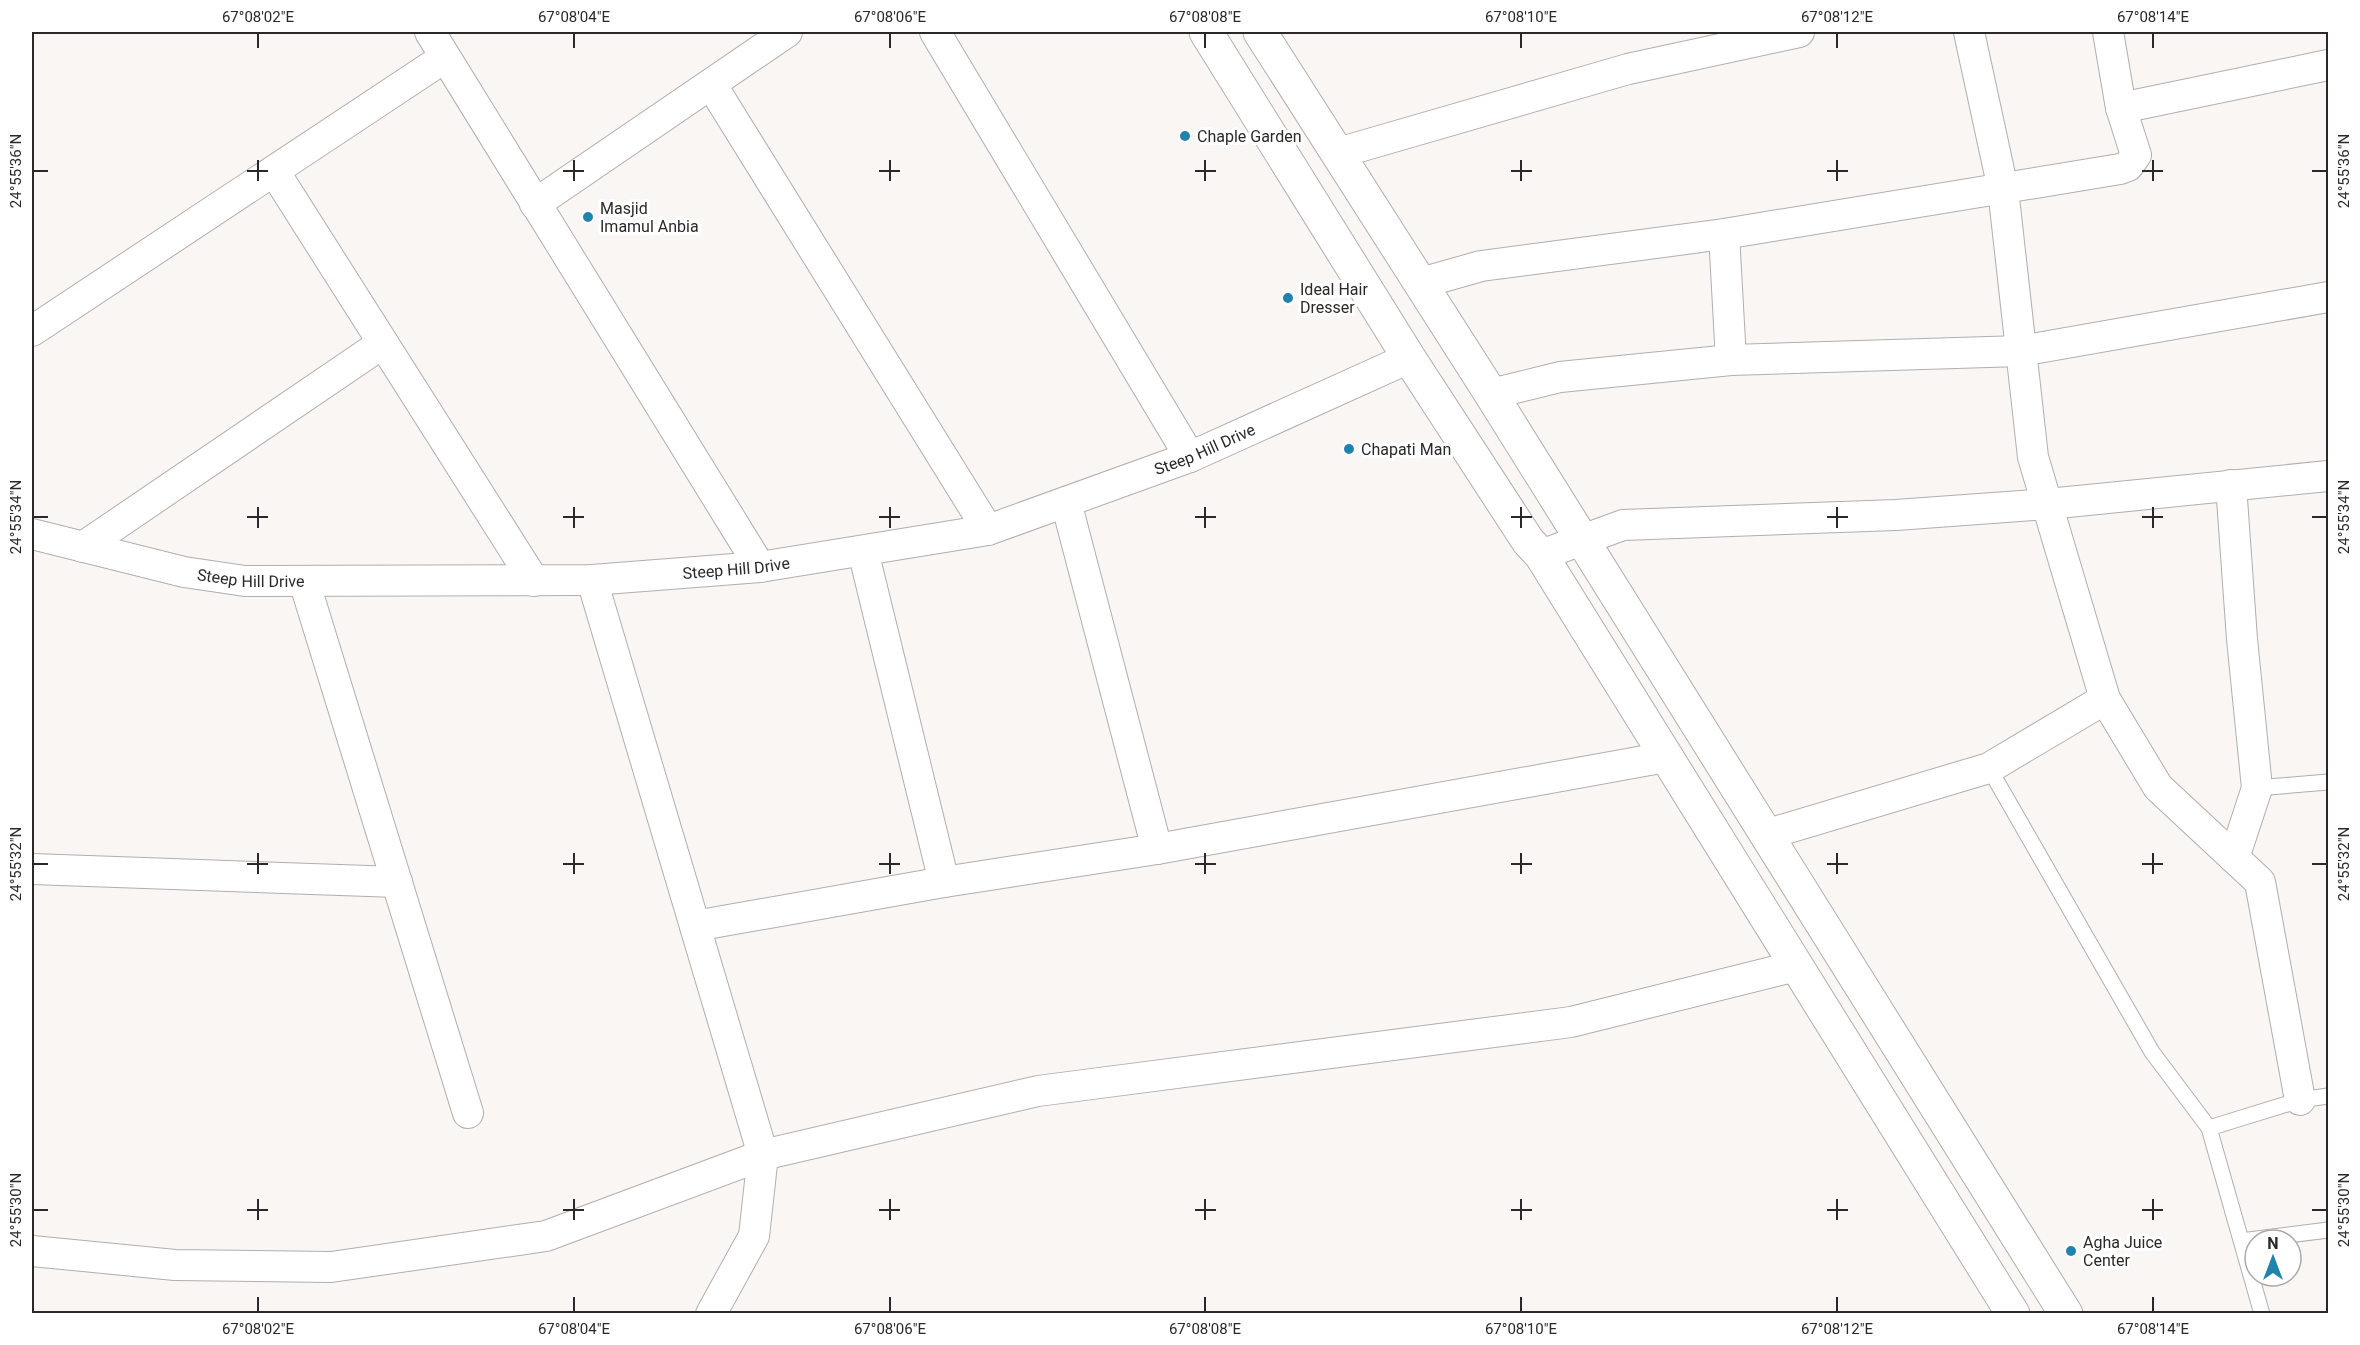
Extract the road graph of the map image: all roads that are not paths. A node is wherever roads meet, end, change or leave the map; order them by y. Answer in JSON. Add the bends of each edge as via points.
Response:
{"nodes":[{"id":1,"x":430,"y":32,"type":"edge"},
{"id":2,"x":787,"y":32,"type":"edge"},
{"id":3,"x":935,"y":32,"type":"edge"},
{"id":4,"x":1206,"y":32,"type":"edge"},
{"id":5,"x":1260,"y":32,"type":"edge"},
{"id":6,"x":1799,"y":32,"type":"edge"},
{"id":7,"x":1969,"y":32,"type":"edge"},
{"id":8,"x":2108,"y":32,"type":"edge"},
{"id":9,"x":444,"y":58,"type":"junction"},
{"id":10,"x":2328,"y":65,"type":"edge"},
{"id":11,"x":711,"y":84,"type":"junction"},
{"id":12,"x":2121,"y":108,"type":"junction"},
{"id":13,"x":1338,"y":153,"type":"junction"},
{"id":14,"x":274,"y":171,"type":"junction"},
{"id":15,"x":2003,"y":189,"type":"junction"},
{"id":16,"x":535,"y":204,"type":"junction"},
{"id":17,"x":1724,"y":234,"type":"junction"},
{"id":18,"x":1420,"y":283,"type":"junction"},
{"id":19,"x":2328,"y":297,"type":"edge"},
{"id":20,"x":32,"y":331,"type":"edge"},
{"id":21,"x":383,"y":343,"type":"junction"},
{"id":22,"x":2021,"y":351,"type":"junction"},
{"id":23,"x":1409,"y":358,"type":"junction"},
{"id":24,"x":1731,"y":360,"type":"junction"},
{"id":25,"x":1491,"y":394,"type":"junction"},
{"id":26,"x":1190,"y":457,"type":"junction"},
{"id":27,"x":2328,"y":476,"type":"edge"},
{"id":28,"x":2231,"y":485,"type":"junction"},
{"id":29,"x":1066,"y":502,"type":"junction"},
{"id":30,"x":2048,"y":504,"type":"junction"},
{"id":31,"x":988,"y":530,"type":"junction"},
{"id":32,"x":32,"y":534,"type":"edge"},
{"id":33,"x":1581,"y":538,"type":"junction"},
{"id":34,"x":83,"y":547,"type":"junction"},
{"id":35,"x":863,"y":551,"type":"junction"},
{"id":36,"x":1540,"y":555,"type":"junction"},
{"id":37,"x":760,"y":567,"type":"junction"},
{"id":38,"x":592,"y":580,"type":"junction"},
{"id":39,"x":304,"y":581,"type":"junction"},
{"id":40,"x":534,"y":581,"type":"junction"},
{"id":41,"x":2104,"y":699,"type":"junction"},
{"id":42,"x":1666,"y":757,"type":"junction"},
{"id":43,"x":1989,"y":768,"type":"junction"},
{"id":44,"x":2328,"y":782,"type":"edge"},
{"id":45,"x":2258,"y":788,"type":"junction"},
{"id":46,"x":1765,"y":835,"type":"junction"},
{"id":47,"x":1157,"y":849,"type":"junction"},
{"id":48,"x":2234,"y":858,"type":"junction"},
{"id":49,"x":32,"y":869,"type":"edge"},
{"id":50,"x":397,"y":882,"type":"junction"},
{"id":51,"x":944,"y":882,"type":"junction"},
{"id":52,"x":695,"y":926,"type":"junction"},
{"id":53,"x":1796,"y":966,"type":"junction"},
{"id":54,"x":2314,"y":1098,"type":"edge"},
{"id":55,"x":468,"y":1113,"type":"dead end"},
{"id":56,"x":2209,"y":1128,"type":"junction"},
{"id":57,"x":763,"y":1155,"type":"junction"},
{"id":58,"x":2328,"y":1230,"type":"edge"},
{"id":59,"x":2241,"y":1241,"type":"junction"},
{"id":60,"x":32,"y":1251,"type":"edge"},
{"id":61,"x":711,"y":1314,"type":"edge"},
{"id":62,"x":2013,"y":1314,"type":"edge"},
{"id":63,"x":2066,"y":1314,"type":"edge"},
{"id":64,"x":2262,"y":1314,"type":"edge"}],
"edges":[{"from":1,"to":9,"type":"street"},
{"from":2,"to":11,"type":"street"},
{"from":3,"to":26,"type":"street"},
{"from":4,"to":23,"type":"street"},
{"from":5,"to":13,"type":"street"},
{"from":6,"to":13,"type":"street","via":[[1628,69]]},
{"from":7,"to":15,"type":"street"},
{"from":8,"to":12,"type":"street"},
{"from":9,"to":14,"type":"street"},
{"from":9,"to":16,"type":"street"},
{"from":10,"to":12,"type":"street"},
{"from":11,"to":16,"type":"street"},
{"from":11,"to":31,"type":"street"},
{"from":12,"to":15,"type":"street","via":[[2136,155],[2128,166]]},
{"from":13,"to":18,"type":"street"},
{"from":14,"to":20,"type":"street"},
{"from":14,"to":21,"type":"street"},
{"from":15,"to":17,"type":"street"},
{"from":15,"to":22,"type":"street"},
{"from":16,"to":37,"type":"street"},
{"from":17,"to":18,"type":"street","via":[[1481,266]]},
{"from":17,"to":24,"type":"street"},
{"from":18,"to":25,"type":"street"},
{"from":19,"to":22,"type":"street"},
{"from":21,"to":34,"type":"street"},
{"from":21,"to":40,"type":"street"},
{"from":22,"to":24,"type":"street"},
{"from":22,"to":30,"type":"street","via":[[2033,457]]},
{"from":23,"to":26,"type":"street","name":"Steep Hill Drive"},
{"from":23,"to":36,"type":"street"},
{"from":24,"to":25,"type":"street","via":[[1560,377]]},
{"from":25,"to":33,"type":"street"},
{"from":26,"to":29,"type":"street","name":"Steep Hill Drive"},
{"from":27,"to":28,"type":"street"},
{"from":28,"to":30,"type":"street"},
{"from":28,"to":45,"type":"street"},
{"from":29,"to":31,"type":"street","name":"Steep Hill Drive"},
{"from":29,"to":47,"type":"street"},
{"from":30,"to":33,"type":"street","via":[[1896,515],[1623,525]]},
{"from":30,"to":41,"type":"street"},
{"from":31,"to":35,"type":"street","name":"Steep Hill Drive"},
{"from":32,"to":34,"type":"street","name":"Steep Hill Drive"},
{"from":33,"to":36,"type":"street"},
{"from":33,"to":46,"type":"street"},
{"from":34,"to":39,"type":"street","name":"Steep Hill Drive","via":[[184,572],[245,581]]},
{"from":35,"to":37,"type":"street","name":"Steep Hill Drive"},
{"from":35,"to":51,"type":"street"},
{"from":36,"to":42,"type":"street"},
{"from":37,"to":38,"type":"street","name":"Steep Hill Drive"},
{"from":38,"to":40,"type":"street","name":"Steep Hill Drive"},
{"from":38,"to":52,"type":"street"},
{"from":39,"to":40,"type":"street","name":"Steep Hill Drive"},
{"from":39,"to":50,"type":"street"},
{"from":41,"to":43,"type":"street"},
{"from":41,"to":48,"type":"street","via":[[2158,787]]},
{"from":42,"to":47,"type":"street"},
{"from":42,"to":53,"type":"street"},
{"from":43,"to":46,"type":"street"},
{"from":43,"to":56,"type":"lane","via":[[2152,1052]]},
{"from":44,"to":45,"type":"lane"},
{"from":45,"to":48,"type":"street"},
{"from":46,"to":63,"type":"street"},
{"from":47,"to":51,"type":"street"},
{"from":48,"to":54,"type":"street","via":[[2260,882]]},
{"from":49,"to":50,"type":"street"},
{"from":50,"to":55,"type":"street"},
{"from":51,"to":52,"type":"street"},
{"from":52,"to":57,"type":"street"},
{"from":53,"to":57,"type":"street","via":[[1571,1022],[1038,1092]]},
{"from":53,"to":62,"type":"street"},
{"from":54,"to":56,"type":"lane"},
{"from":56,"to":59,"type":"lane"},
{"from":57,"to":60,"type":"street","via":[[546,1236],[331,1267],[175,1265]]},
{"from":57,"to":61,"type":"street","via":[[754,1236]]},
{"from":58,"to":59,"type":"lane"},
{"from":59,"to":64,"type":"lane"}]}
